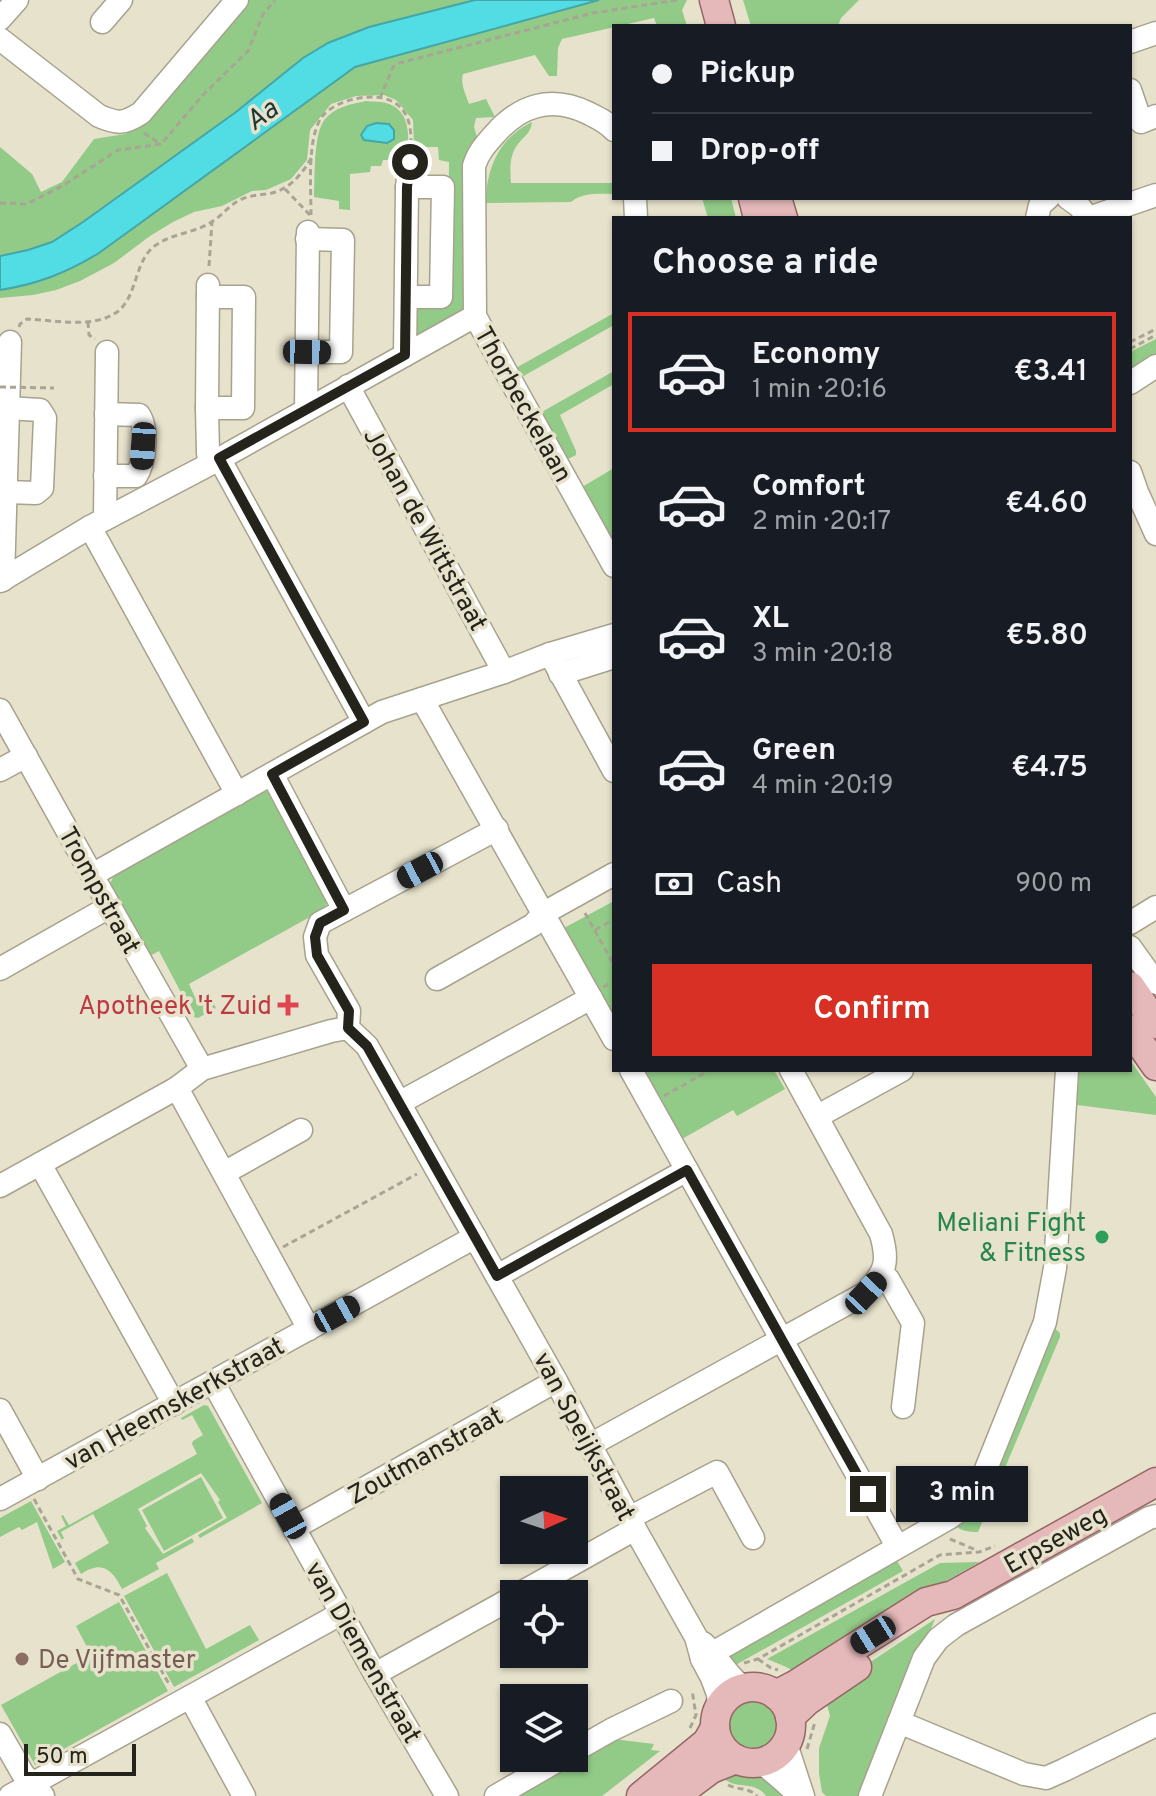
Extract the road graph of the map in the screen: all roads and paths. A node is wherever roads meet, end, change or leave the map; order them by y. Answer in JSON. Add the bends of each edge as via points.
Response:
{"nodes":[{"id":1,"x":17,"y":0,"type":"edge"},
{"id":2,"x":121,"y":0,"type":"edge"},
{"id":3,"x":237,"y":0,"type":"edge"},
{"id":4,"x":678,"y":0,"type":"edge"},
{"id":5,"x":714,"y":0,"type":"edge"},
{"id":6,"x":0,"y":19,"type":"edge"},
{"id":7,"x":102,"y":22,"type":"dead end"},
{"id":8,"x":720,"y":24,"type":"edge"},
{"id":9,"x":1156,"y":33,"type":"edge"},
{"id":10,"x":0,"y":39,"type":"edge"},
{"id":11,"x":1132,"y":41,"type":"edge"},
{"id":12,"x":1132,"y":96,"type":"edge"},
{"id":13,"x":380,"y":98,"type":"junction"},
{"id":14,"x":1156,"y":116,"type":"edge"},
{"id":15,"x":612,"y":128,"type":"edge"},
{"id":16,"x":312,"y":157,"type":"junction"},
{"id":17,"x":410,"y":162,"type":"joint"},
{"id":18,"x":407,"y":187,"type":"junction"},
{"id":19,"x":285,"y":189,"type":"junction"},
{"id":20,"x":1156,"y":195,"type":"edge"},
{"id":21,"x":1071,"y":200,"type":"edge"},
{"id":22,"x":1116,"y":214,"type":"edge"},
{"id":23,"x":1086,"y":216,"type":"edge"},
{"id":24,"x":212,"y":222,"type":"junction"},
{"id":25,"x":309,"y":229,"type":"junction"},
{"id":26,"x":208,"y":291,"type":"junction"},
{"id":27,"x":406,"y":297,"type":"junction"},
{"id":28,"x":475,"y":316,"type":"junction"},
{"id":29,"x":1156,"y":329,"type":"edge"},
{"id":30,"x":1156,"y":335,"type":"edge"},
{"id":31,"x":1132,"y":341,"type":"edge"},
{"id":32,"x":10,"y":342,"type":"joint"},
{"id":33,"x":1132,"y":348,"type":"edge"},
{"id":34,"x":107,"y":352,"type":"dead end"},
{"id":35,"x":307,"y":352,"type":"junction"},
{"id":36,"x":405,"y":355,"type":"junction"},
{"id":37,"x":1156,"y":366,"type":"edge"},
{"id":38,"x":1132,"y":382,"type":"edge"},
{"id":39,"x":348,"y":386,"type":"junction"},
{"id":40,"x":54,"y":388,"type":"dead end"},
{"id":41,"x":3,"y":398,"type":"edge"},
{"id":42,"x":207,"y":408,"type":"junction"},
{"id":43,"x":306,"y":409,"type":"junction"},
{"id":44,"x":106,"y":414,"type":"junction"},
{"id":45,"x":214,"y":461,"type":"junction"},
{"id":46,"x":105,"y":476,"type":"junction"},
{"id":47,"x":1132,"y":476,"type":"edge"},
{"id":48,"x":5,"y":492,"type":"junction"},
{"id":49,"x":97,"y":523,"type":"junction"},
{"id":50,"x":1151,"y":524,"type":"edge"},
{"id":51,"x":612,"y":562,"type":"edge"},
{"id":52,"x":1,"y":581,"type":"edge"},
{"id":53,"x":612,"y":636,"type":"edge"},
{"id":54,"x":612,"y":657,"type":"edge"},
{"id":55,"x":555,"y":664,"type":"junction"},
{"id":56,"x":504,"y":672,"type":"junction"},
{"id":57,"x":422,"y":699,"type":"junction"},
{"id":58,"x":0,"y":710,"type":"edge"},
{"id":59,"x":364,"y":722,"type":"junction"},
{"id":60,"x":26,"y":756,"type":"junction"},
{"id":61,"x":612,"y":767,"type":"edge"},
{"id":62,"x":0,"y":770,"type":"edge"},
{"id":63,"x":272,"y":774,"type":"junction"},
{"id":64,"x":237,"y":794,"type":"junction"},
{"id":65,"x":497,"y":829,"type":"junction"},
{"id":66,"x":92,"y":875,"type":"junction"},
{"id":67,"x":612,"y":875,"type":"edge"},
{"id":68,"x":575,"y":895,"type":"junction"},
{"id":69,"x":109,"y":907,"type":"junction"},
{"id":70,"x":1156,"y":907,"type":"edge"},
{"id":71,"x":344,"y":910,"type":"junction"},
{"id":72,"x":544,"y":913,"type":"junction"},
{"id":73,"x":612,"y":920,"type":"edge"},
{"id":74,"x":1132,"y":922,"type":"edge"},
{"id":75,"x":595,"y":930,"type":"junction"},
{"id":76,"x":1132,"y":950,"type":"edge"},
{"id":77,"x":612,"y":961,"type":"edge"},
{"id":78,"x":0,"y":969,"type":"edge"},
{"id":79,"x":437,"y":979,"type":"dead end"},
{"id":80,"x":1156,"y":983,"type":"edge"},
{"id":81,"x":1132,"y":989,"type":"edge"},
{"id":82,"x":591,"y":998,"type":"junction"},
{"id":83,"x":1156,"y":1024,"type":"edge"},
{"id":84,"x":348,"y":1028,"type":"junction"},
{"id":85,"x":1132,"y":1032,"type":"edge"},
{"id":86,"x":612,"y":1035,"type":"edge"},
{"id":87,"x":1156,"y":1066,"type":"edge"},
{"id":88,"x":202,"y":1069,"type":"junction"},
{"id":89,"x":632,"y":1072,"type":"edge"},
{"id":90,"x":706,"y":1072,"type":"edge"},
{"id":91,"x":792,"y":1072,"type":"edge"},
{"id":92,"x":898,"y":1072,"type":"edge"},
{"id":93,"x":1067,"y":1072,"type":"edge"},
{"id":94,"x":177,"y":1088,"type":"junction"},
{"id":95,"x":399,"y":1103,"type":"junction"},
{"id":96,"x":650,"y":1104,"type":"junction"},
{"id":97,"x":818,"y":1116,"type":"junction"},
{"id":98,"x":301,"y":1130,"type":"dead end"},
{"id":99,"x":40,"y":1164,"type":"junction"},
{"id":100,"x":434,"y":1165,"type":"junction"},
{"id":101,"x":687,"y":1170,"type":"junction"},
{"id":102,"x":224,"y":1173,"type":"junction"},
{"id":103,"x":0,"y":1186,"type":"edge"},
{"id":104,"x":475,"y":1237,"type":"junction"},
{"id":105,"x":269,"y":1255,"type":"junction"},
{"id":106,"x":882,"y":1274,"type":"junction"},
{"id":107,"x":497,"y":1276,"type":"junction"},
{"id":108,"x":309,"y":1329,"type":"junction"},
{"id":109,"x":781,"y":1339,"type":"junction"},
{"id":110,"x":556,"y":1381,"type":"junction"},
{"id":111,"x":213,"y":1382,"type":"junction"},
{"id":112,"x":174,"y":1404,"type":"junction"},
{"id":113,"x":903,"y":1407,"type":"dead end"},
{"id":114,"x":0,"y":1410,"type":"edge"},
{"id":115,"x":590,"y":1445,"type":"junction"},
{"id":116,"x":32,"y":1482,"type":"junction"},
{"id":117,"x":1156,"y":1482,"type":"edge"},
{"id":118,"x":0,"y":1499,"type":"edge"},
{"id":119,"x":1156,"y":1516,"type":"edge"},
{"id":120,"x":632,"y":1523,"type":"junction"},
{"id":121,"x":933,"y":1527,"type":"junction"},
{"id":122,"x":294,"y":1528,"type":"junction"},
{"id":123,"x":753,"y":1538,"type":"dead end"},
{"id":124,"x":897,"y":1546,"type":"junction"},
{"id":125,"x":540,"y":1580,"type":"edge"},
{"id":126,"x":500,"y":1604,"type":"edge"},
{"id":127,"x":342,"y":1613,"type":"junction"},
{"id":128,"x":720,"y":1670,"type":"junction"},
{"id":129,"x":375,"y":1674,"type":"junction"},
{"id":130,"x":185,"y":1700,"type":"junction"},
{"id":131,"x":671,"y":1701,"type":"joint"},
{"id":132,"x":717,"y":1718,"type":"junction"},
{"id":133,"x":784,"y":1718,"type":"junction"},
{"id":134,"x":899,"y":1722,"type":"junction"},
{"id":135,"x":1156,"y":1725,"type":"edge"},
{"id":136,"x":0,"y":1734,"type":"edge"},
{"id":137,"x":588,"y":1743,"type":"edge"},
{"id":138,"x":747,"y":1760,"type":"junction"},
{"id":139,"x":538,"y":1772,"type":"edge"},
{"id":140,"x":38,"y":1790,"type":"edge"},
{"id":141,"x":10,"y":1796,"type":"edge"},
{"id":142,"x":244,"y":1796,"type":"edge"},
{"id":143,"x":447,"y":1796,"type":"edge"},
{"id":144,"x":496,"y":1796,"type":"edge"},
{"id":145,"x":641,"y":1796,"type":"edge"},
{"id":146,"x":675,"y":1796,"type":"edge"},
{"id":147,"x":802,"y":1796,"type":"edge"},
{"id":148,"x":870,"y":1796,"type":"edge"}],
"edges":[{"from":1,"to":6,"type":"street"},
{"from":2,"to":7,"type":"street"},
{"from":3,"to":10,"type":"street","via":[[128,122],[99,116]]},
{"from":4,"to":13,"type":"path","via":[[593,13],[399,63]]},
{"from":5,"to":8,"type":"main road"},
{"from":9,"to":11,"type":"street"},
{"from":12,"to":14,"type":"street","via":[[1141,122]]},
{"from":13,"to":16,"type":"path","via":[[354,99],[329,109],[320,119]]},
{"from":13,"to":17,"type":"path","via":[[406,115],[411,126]]},
{"from":15,"to":28,"type":"street","name":"Thorbeckelaan","via":[[573,106],[546,104],[507,120],[478,153]]},
{"from":16,"to":19,"type":"path"},
{"from":16,"to":25,"type":"path"},
{"from":17,"to":18,"type":"street"},
{"from":18,"to":27,"type":"street"},
{"from":18,"to":27,"type":"street","via":[[443,187],[441,297]]},
{"from":19,"to":24,"type":"path","via":[[244,198]]},
{"from":19,"to":25,"type":"path"},
{"from":20,"to":22,"type":"street"},
{"from":21,"to":23,"type":"street"},
{"from":24,"to":26,"type":"path"},
{"from":24,"to":32,"type":"path","via":[[153,247],[127,302],[108,318],[27,319]]},
{"from":25,"to":35,"type":"street"},
{"from":25,"to":35,"type":"street","via":[[343,240],[341,352]]},
{"from":26,"to":42,"type":"street"},
{"from":26,"to":42,"type":"street","via":[[244,297],[243,408]]},
{"from":27,"to":36,"type":"street"},
{"from":28,"to":36,"type":"street"},
{"from":28,"to":51,"type":"street","name":"Thorbeckelaan"},
{"from":29,"to":31,"type":"path"},
{"from":30,"to":33,"type":"path"},
{"from":32,"to":41,"type":"street"},
{"from":34,"to":44,"type":"street"},
{"from":35,"to":43,"type":"street"},
{"from":36,"to":39,"type":"street"},
{"from":37,"to":38,"type":"street"},
{"from":39,"to":43,"type":"street"},
{"from":39,"to":56,"type":"street","name":"Johan de Wittstraat"},
{"from":40,"to":41,"type":"path","bridge":true},
{"from":41,"to":48,"type":"street"},
{"from":41,"to":48,"type":"street","via":[[40,410],[45,418],[42,488],[36,493]]},
{"from":42,"to":45,"type":"street","via":[[208,453]]},
{"from":43,"to":45,"type":"street"},
{"from":44,"to":46,"type":"street"},
{"from":44,"to":46,"type":"street","via":[[139,415],[145,424],[142,469],[136,476]]},
{"from":45,"to":49,"type":"street"},
{"from":45,"to":59,"type":"street"},
{"from":46,"to":49,"type":"street"},
{"from":47,"to":50,"type":"street"},
{"from":48,"to":52,"type":"street"},
{"from":49,"to":52,"type":"street"},
{"from":49,"to":64,"type":"street"},
{"from":53,"to":55,"type":"street"},
{"from":54,"to":55,"type":"street"},
{"from":55,"to":56,"type":"street"},
{"from":55,"to":61,"type":"street"},
{"from":56,"to":57,"type":"street"},
{"from":57,"to":59,"type":"street"},
{"from":57,"to":65,"type":"street"},
{"from":58,"to":60,"type":"street","name":"Trompstraat"},
{"from":59,"to":63,"type":"street"},
{"from":60,"to":62,"type":"street"},
{"from":60,"to":66,"type":"street","name":"Trompstraat"},
{"from":63,"to":64,"type":"street"},
{"from":63,"to":71,"type":"street"},
{"from":64,"to":66,"type":"street"},
{"from":65,"to":71,"type":"street","name":"van Speijkstraat"},
{"from":65,"to":72,"type":"street"},
{"from":66,"to":69,"type":"street","name":"Trompstraat"},
{"from":67,"to":68,"type":"street"},
{"from":68,"to":72,"type":"street"},
{"from":68,"to":75,"type":"path"},
{"from":69,"to":78,"type":"street"},
{"from":69,"to":88,"type":"street","name":"Trompstraat"},
{"from":70,"to":74,"type":"street"},
{"from":71,"to":84,"type":"street","name":"van Speijkstraat","via":[[320,923],[315,937],[317,955],[349,1011]]},
{"from":72,"to":79,"type":"street","via":[[533,925]]},
{"from":72,"to":82,"type":"street"},
{"from":73,"to":75,"type":"path"},
{"from":75,"to":77,"type":"path"},
{"from":76,"to":80,"type":"street"},
{"from":81,"to":83,"type":"main road"},
{"from":82,"to":86,"type":"street"},
{"from":82,"to":95,"type":"street"},
{"from":84,"to":88,"type":"street"},
{"from":84,"to":95,"type":"street","name":"van Speijkstraat","via":[[367,1046]]},
{"from":85,"to":87,"type":"main road"},
{"from":88,"to":94,"type":"street"},
{"from":89,"to":96,"type":"street"},
{"from":90,"to":96,"type":"path"},
{"from":91,"to":97,"type":"street"},
{"from":92,"to":97,"type":"street"},
{"from":93,"to":121,"type":"street","via":[[1055,1268],[1045,1322],[978,1489],[968,1504]]},
{"from":94,"to":99,"type":"street"},
{"from":94,"to":102,"type":"street"},
{"from":95,"to":100,"type":"street","name":"van Speijkstraat"},
{"from":96,"to":101,"type":"street"},
{"from":97,"to":106,"type":"street","via":[[881,1234],[886,1251]]},
{"from":98,"to":102,"type":"street"},
{"from":99,"to":103,"type":"street"},
{"from":99,"to":112,"type":"street"},
{"from":100,"to":104,"type":"street","name":"van Speijkstraat"},
{"from":100,"to":105,"type":"path"},
{"from":101,"to":107,"type":"street"},
{"from":101,"to":109,"type":"street"},
{"from":102,"to":105,"type":"street"},
{"from":104,"to":107,"type":"street","name":"van Speijkstraat"},
{"from":104,"to":108,"type":"street","name":"van Heemskerkstraat"},
{"from":105,"to":108,"type":"street"},
{"from":106,"to":109,"type":"street","via":[[866,1293]]},
{"from":106,"to":113,"type":"street","via":[[913,1323]]},
{"from":107,"to":110,"type":"street","name":"van Speijkstraat"},
{"from":108,"to":111,"type":"street","name":"van Heemskerkstraat"},
{"from":109,"to":115,"type":"street"},
{"from":109,"to":124,"type":"street"},
{"from":110,"to":115,"type":"street","name":"van Speijkstraat"},
{"from":110,"to":122,"type":"street","name":"Zoutmanstraat"},
{"from":111,"to":112,"type":"street","name":"van Heemskerkstraat"},
{"from":111,"to":122,"type":"street","name":"van Diemenstraat"},
{"from":112,"to":116,"type":"street","name":"van Heemskerkstraat"},
{"from":114,"to":116,"type":"street"},
{"from":115,"to":120,"type":"street","name":"van Speijkstraat"},
{"from":116,"to":118,"type":"street","name":"van Heemskerkstraat"},
{"from":116,"to":130,"type":"path","via":[[78,1579],[119,1595]]},
{"from":117,"to":133,"type":"main road","name":"Erpseweg","via":[[953,1595],[934,1615]]},
{"from":119,"to":134,"type":"street","via":[[938,1639],[924,1658]]},
{"from":120,"to":123,"type":"street","via":[[717,1472]]},
{"from":120,"to":125,"type":"street"},
{"from":120,"to":128,"type":"street","name":"van Speijkstraat"},
{"from":121,"to":124,"type":"street"},
{"from":121,"to":128,"type":"path","via":[[979,1552],[940,1555],[758,1659]]},
{"from":122,"to":127,"type":"street","name":"van Diemenstraat"},
{"from":124,"to":128,"type":"street"},
{"from":126,"to":129,"type":"street"},
{"from":127,"to":129,"type":"street","name":"van Diemenstraat"},
{"from":127,"to":130,"type":"street"},
{"from":128,"to":131,"type":"path"},
{"from":128,"to":132,"type":"main road","via":[[732,1693]]},
{"from":128,"to":133,"type":"main road","via":[[761,1688]]},
{"from":129,"to":143,"type":"street","name":"van Diemenstraat"},
{"from":130,"to":140,"type":"street"},
{"from":130,"to":142,"type":"street"},
{"from":131,"to":137,"type":"street"},
{"from":132,"to":138,"type":"main road","via":[[724,1749]]},
{"from":132,"to":145,"type":"main road","via":[[707,1742]]},
{"from":133,"to":138,"type":"main road","name":"Erpseweg","via":[[773,1757]]},
{"from":133,"to":147,"type":"street"},
{"from":134,"to":135,"type":"street","via":[[1024,1774],[1046,1778]]},
{"from":134,"to":148,"type":"street"},
{"from":136,"to":140,"type":"street"},
{"from":138,"to":146,"type":"main road","via":[[711,1769]]},
{"from":138,"to":147,"type":"street","via":[[776,1774]]},
{"from":139,"to":144,"type":"street"},
{"from":140,"to":141,"type":"street"}]}
